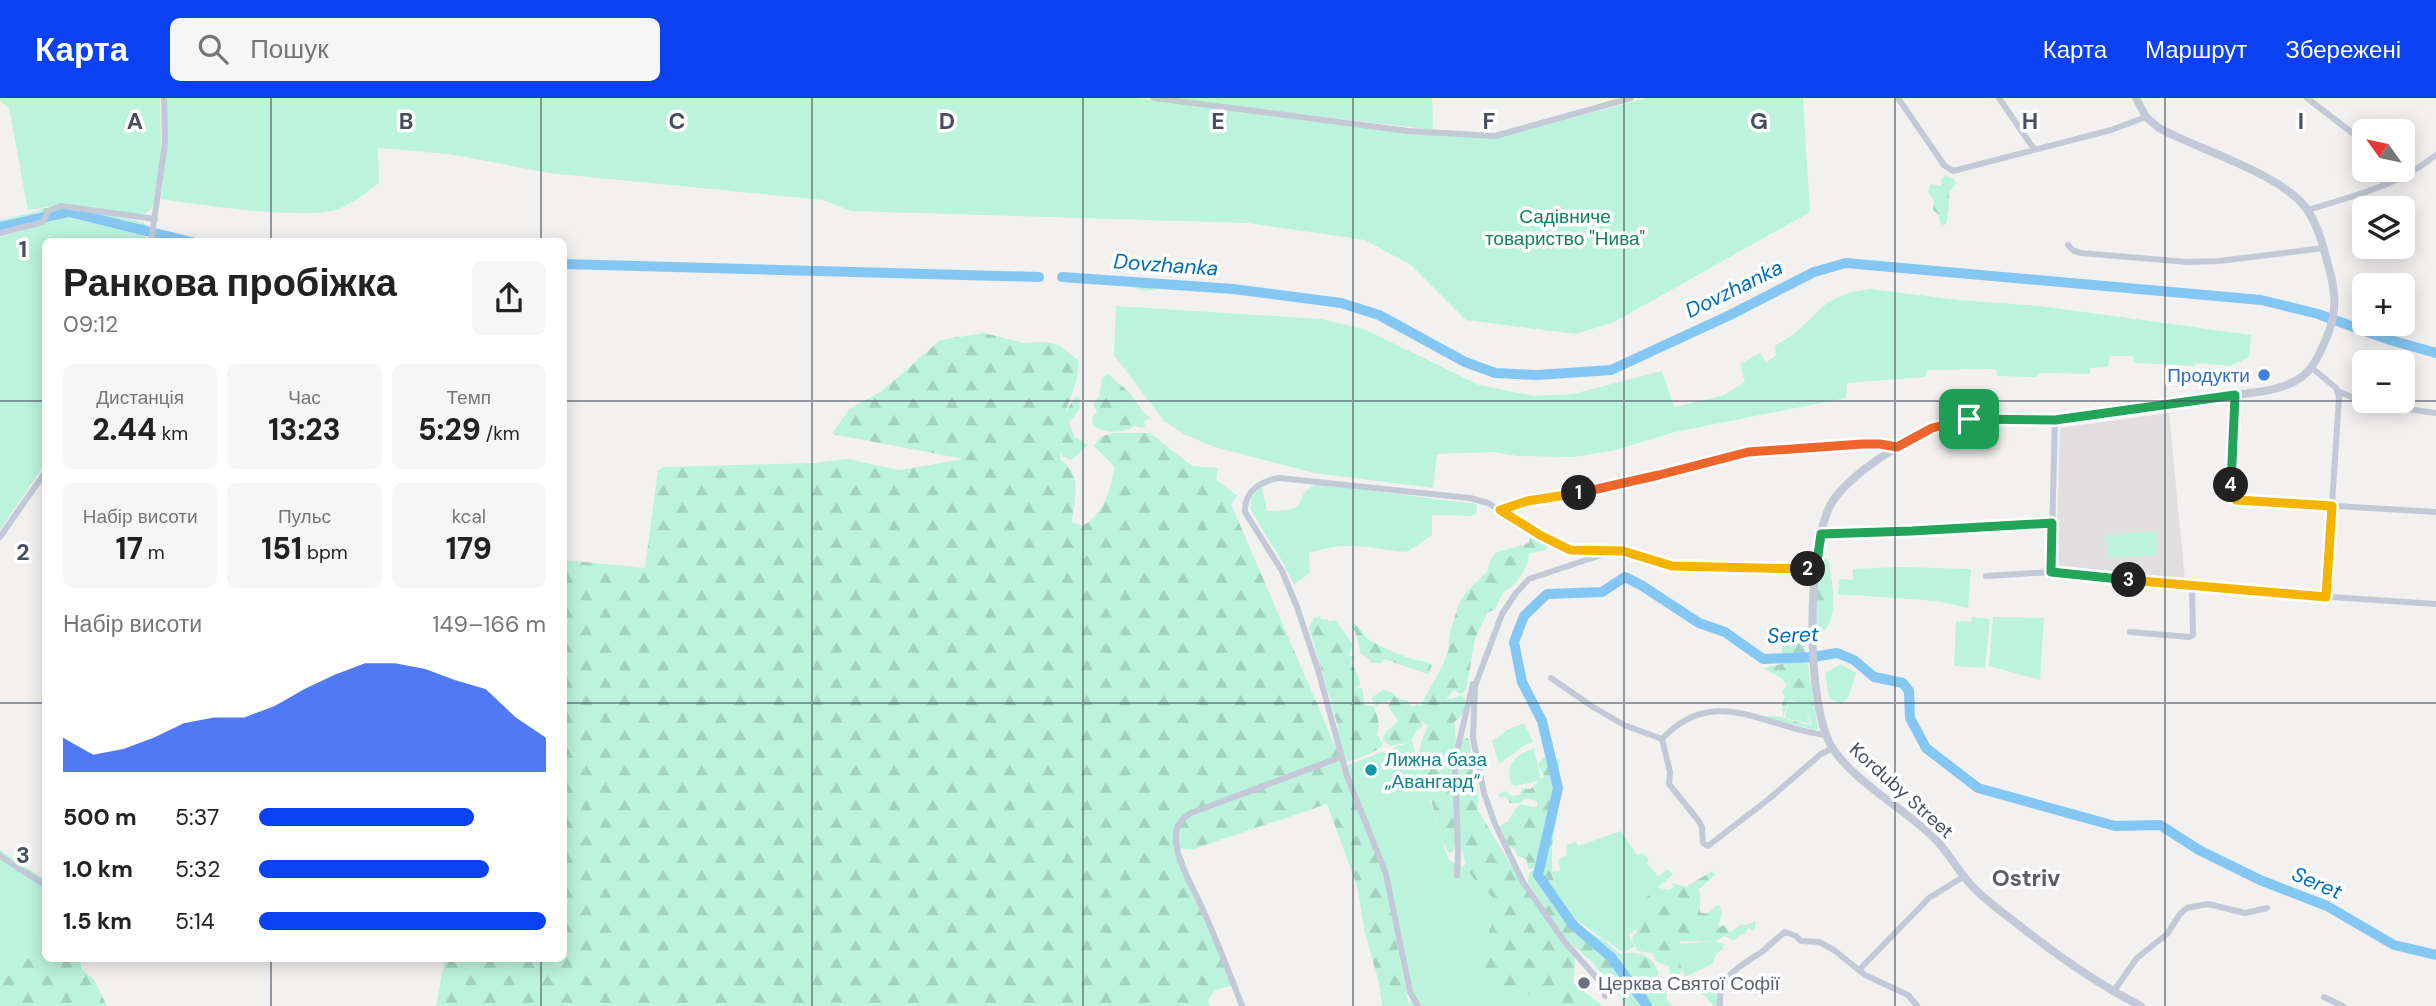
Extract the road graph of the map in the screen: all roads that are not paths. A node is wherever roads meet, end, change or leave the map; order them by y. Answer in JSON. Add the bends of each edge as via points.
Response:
{"nodes":[{"id":1,"x":164,"y":98,"type":"edge"},
{"id":2,"x":1154,"y":98,"type":"edge"},
{"id":3,"x":1631,"y":98,"type":"edge"},
{"id":4,"x":1898,"y":98,"type":"edge"},
{"id":5,"x":1999,"y":98,"type":"edge"},
{"id":6,"x":2136,"y":98,"type":"edge"},
{"id":7,"x":2307,"y":98,"type":"edge"},
{"id":8,"x":2146,"y":117,"type":"junction"},
{"id":9,"x":2352,"y":133,"type":"edge"},
{"id":10,"x":2034,"y":149,"type":"junction"},
{"id":11,"x":2436,"y":155,"type":"edge"},
{"id":12,"x":2383,"y":182,"type":"edge"},
{"id":13,"x":2385,"y":185,"type":"junction"},
{"id":14,"x":2308,"y":210,"type":"junction"},
{"id":15,"x":155,"y":219,"type":"junction"},
{"id":16,"x":0,"y":233,"type":"edge"},
{"id":17,"x":152,"y":238,"type":"edge"},
{"id":18,"x":2068,"y":245,"type":"dead end"},
{"id":19,"x":2324,"y":248,"type":"junction"},
{"id":20,"x":2312,"y":368,"type":"junction"},
{"id":21,"x":2338,"y":391,"type":"junction"},
{"id":22,"x":2235,"y":395,"type":"junction"},
{"id":23,"x":2436,"y":413,"type":"edge"},
{"id":24,"x":2055,"y":420,"type":"junction"},
{"id":25,"x":1897,"y":447,"type":"junction"},
{"id":26,"x":42,"y":477,"type":"edge"},
{"id":27,"x":2332,"y":506,"type":"junction"},
{"id":28,"x":1500,"y":510,"type":"junction"},
{"id":29,"x":2436,"y":512,"type":"edge"},
{"id":30,"x":2052,"y":523,"type":"junction"},
{"id":31,"x":1821,"y":534,"type":"junction"},
{"id":32,"x":0,"y":537,"type":"edge"},
{"id":33,"x":1613,"y":551,"type":"junction"},
{"id":34,"x":1816,"y":569,"type":"junction"},
{"id":35,"x":2051,"y":572,"type":"junction"},
{"id":36,"x":1986,"y":576,"type":"dead end"},
{"id":37,"x":2192,"y":587,"type":"junction"},
{"id":38,"x":2326,"y":597,"type":"junction"},
{"id":39,"x":2436,"y":604,"type":"edge"},
{"id":40,"x":2130,"y":632,"type":"dead end"},
{"id":41,"x":1477,"y":677,"type":"junction"},
{"id":42,"x":1551,"y":678,"type":"dead end"},
{"id":43,"x":1826,"y":735,"type":"junction"},
{"id":44,"x":1662,"y":739,"type":"junction"},
{"id":45,"x":1833,"y":748,"type":"junction"},
{"id":46,"x":1341,"y":757,"type":"junction"},
{"id":47,"x":0,"y":856,"type":"edge"},
{"id":48,"x":1457,"y":875,"type":"dead end"},
{"id":49,"x":1963,"y":877,"type":"junction"},
{"id":50,"x":42,"y":883,"type":"edge"},
{"id":51,"x":2267,"y":908,"type":"dead end"},
{"id":52,"x":1859,"y":970,"type":"junction"},
{"id":53,"x":2113,"y":992,"type":"junction"},
{"id":54,"x":1605,"y":996,"type":"dead end"},
{"id":55,"x":2324,"y":997,"type":"dead end"},
{"id":56,"x":1242,"y":1006,"type":"edge"},
{"id":57,"x":1418,"y":1006,"type":"edge"},
{"id":58,"x":1720,"y":1006,"type":"edge"},
{"id":59,"x":1917,"y":1006,"type":"edge"},
{"id":60,"x":2141,"y":1006,"type":"edge"},
{"id":61,"x":2343,"y":1006,"type":"edge"}],
"edges":[{"from":1,"to":15,"type":"street","via":[[165,142]]},
{"from":2,"to":3,"type":"street","via":[[1409,131],[1490,136]]},
{"from":4,"to":10,"type":"street","via":[[1949,170]]},
{"from":5,"to":10,"type":"street"},
{"from":6,"to":8,"type":"street"},
{"from":7,"to":9,"type":"street"},
{"from":8,"to":10,"type":"street"},
{"from":8,"to":14,"type":"street","via":[[2169,134],[2273,181]]},
{"from":11,"to":13,"type":"street"},
{"from":12,"to":13,"type":"street"},
{"from":13,"to":14,"type":"street"},
{"from":14,"to":19,"type":"street"},
{"from":15,"to":16,"type":"street","via":[[61,206],[52,208],[43,222]]},
{"from":15,"to":17,"type":"street"},
{"from":18,"to":19,"type":"street","via":[[2074,251],[2115,257],[2188,262]]},
{"from":19,"to":20,"type":"street","via":[[2336,295],[2335,312]]},
{"from":20,"to":21,"type":"street"},
{"from":20,"to":22,"type":"street","name":"Korduby Street","via":[[2286,387]]},
{"from":21,"to":23,"type":"street","via":[[2365,402]]},
{"from":21,"to":27,"type":"street"},
{"from":22,"to":24,"type":"street","name":"Korduby Street"},
{"from":22,"to":27,"type":"street","via":[[2233,498]]},
{"from":24,"to":25,"type":"street","name":"Korduby Street","via":[[1951,422]]},
{"from":24,"to":30,"type":"street"},
{"from":25,"to":28,"type":"street","via":[[1862,444],[1748,452]]},
{"from":25,"to":31,"type":"street","name":"Korduby Street","via":[[1837,495]]},
{"from":26,"to":32,"type":"street"},
{"from":27,"to":29,"type":"street"},
{"from":27,"to":38,"type":"street"},
{"from":28,"to":33,"type":"street","via":[[1558,546]]},
{"from":28,"to":46,"type":"street","via":[[1470,498],[1292,479],[1266,480],[1249,494],[1245,512],[1290,589]]},
{"from":30,"to":31,"type":"street"},
{"from":30,"to":35,"type":"street"},
{"from":31,"to":34,"type":"street","name":"Korduby Street"},
{"from":33,"to":34,"type":"street","via":[[1672,566]]},
{"from":33,"to":41,"type":"street","via":[[1536,575],[1523,584],[1502,614]]},
{"from":34,"to":43,"type":"street","name":"Korduby Street","via":[[1812,636]]},
{"from":35,"to":36,"type":"street"},
{"from":35,"to":37,"type":"street"},
{"from":37,"to":38,"type":"street"},
{"from":37,"to":40,"type":"street","via":[[2193,635],[2189,638]]},
{"from":38,"to":39,"type":"street"},
{"from":41,"to":48,"type":"street","via":[[1455,758]]},
{"from":41,"to":54,"type":"street","via":[[1474,748],[1495,824],[1523,882],[1564,941],[1603,985]]},
{"from":42,"to":44,"type":"street","via":[[1624,725]]},
{"from":43,"to":44,"type":"street","via":[[1743,714],[1708,711],[1683,720]]},
{"from":43,"to":45,"type":"street","name":"Korduby Street"},
{"from":44,"to":45,"type":"street","via":[[1669,784],[1698,820],[1705,846],[1715,843]]},
{"from":45,"to":49,"type":"street","name":"Korduby Street","via":[[1935,838]]},
{"from":46,"to":56,"type":"street","via":[[1191,813],[1177,828],[1183,866]]},
{"from":46,"to":57,"type":"street","via":[[1386,874],[1410,992]]},
{"from":47,"to":50,"type":"street"},
{"from":49,"to":52,"type":"street","via":[[1929,898]]},
{"from":49,"to":53,"type":"street","name":"Korduby Street","via":[[2043,945]]},
{"from":51,"to":53,"type":"street","via":[[2245,913],[2208,904],[2188,908],[2167,934],[2137,958]]},
{"from":52,"to":58,"type":"street","via":[[1819,942],[1801,941],[1785,932],[1731,970],[1720,992]]},
{"from":52,"to":59,"type":"street","via":[[1908,995]]},
{"from":53,"to":60,"type":"street","name":"Korduby Street"},
{"from":55,"to":61,"type":"street"}]}
